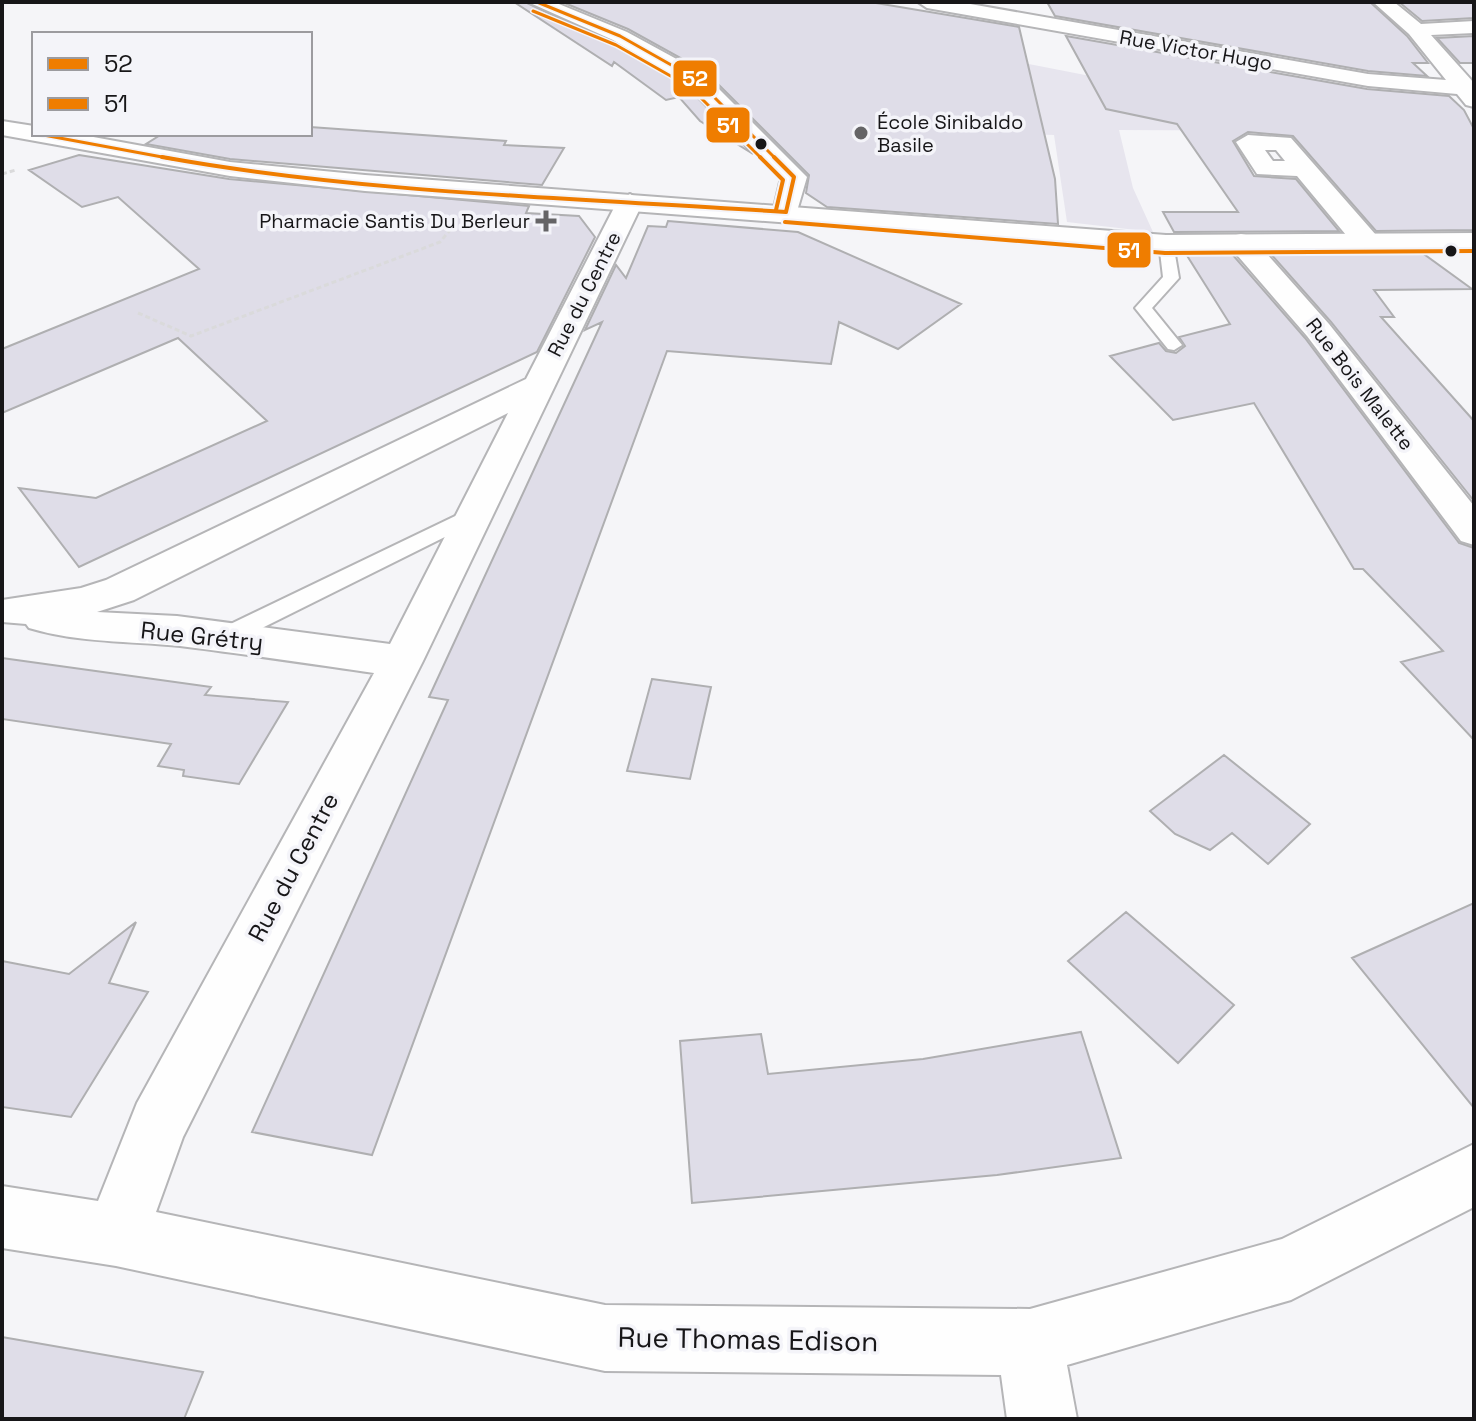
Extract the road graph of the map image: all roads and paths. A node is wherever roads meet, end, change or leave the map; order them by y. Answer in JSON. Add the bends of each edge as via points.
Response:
{"nodes":[{"id":1,"x":537,"y":2,"type":"edge"},
{"id":2,"x":927,"y":2,"type":"edge"},
{"id":3,"x":1382,"y":2,"type":"edge"},
{"id":4,"x":1474,"y":27,"type":"edge"},
{"id":5,"x":1416,"y":30,"type":"junction"},
{"id":6,"x":1470,"y":94,"type":"edge"},
{"id":7,"x":2,"y":128,"type":"edge"},
{"id":8,"x":32,"y":133,"type":"edge"},
{"id":9,"x":47,"y":136,"type":"edge"},
{"id":10,"x":1304,"y":168,"type":"dead end"},
{"id":11,"x":481,"y":191,"type":"junction"},
{"id":12,"x":630,"y":202,"type":"junction"},
{"id":13,"x":786,"y":212,"type":"junction"},
{"id":14,"x":1366,"y":241,"type":"junction"},
{"id":15,"x":1474,"y":241,"type":"edge"},
{"id":16,"x":1241,"y":242,"type":"junction"},
{"id":17,"x":1166,"y":243,"type":"junction"},
{"id":18,"x":138,"y":313,"type":"dead end"},
{"id":19,"x":1174,"y":345,"type":"dead end"},
{"id":20,"x":538,"y":386,"type":"junction"},
{"id":21,"x":403,"y":452,"type":"junction"},
{"id":22,"x":477,"y":509,"type":"junction"},
{"id":23,"x":1474,"y":532,"type":"edge"},
{"id":24,"x":188,"y":557,"type":"junction"},
{"id":25,"x":8,"y":610,"type":"edge"},
{"id":26,"x":216,"y":636,"type":"junction"},
{"id":27,"x":402,"y":661,"type":"junction"},
{"id":28,"x":1474,"y":1174,"type":"edge"},
{"id":29,"x":2,"y":1217,"type":"edge"},
{"id":30,"x":116,"y":1235,"type":"junction"},
{"id":31,"x":1030,"y":1342,"type":"junction"},
{"id":32,"x":1042,"y":1419,"type":"edge"}],
"edges":[{"from":1,"to":13,"type":"street","via":[[620,36],[696,79],[794,177]]},
{"from":2,"to":6,"type":"street","name":"Rue Victor Hugo"},
{"from":3,"to":5,"type":"street"},
{"from":4,"to":5,"type":"street"},
{"from":5,"to":6,"type":"street"},
{"from":7,"to":8,"type":"street"},
{"from":9,"to":11,"type":"street","via":[[230,169]]},
{"from":10,"to":14,"type":"street"},
{"from":11,"to":12,"type":"street"},
{"from":11,"to":18,"type":"path","via":[[440,242],[191,336]]},
{"from":12,"to":13,"type":"street"},
{"from":12,"to":20,"type":"street","name":"Rue du Centre"},
{"from":13,"to":17,"type":"street"},
{"from":14,"to":15,"type":"street"},
{"from":14,"to":16,"type":"street"},
{"from":16,"to":17,"type":"street"},
{"from":16,"to":23,"type":"street","name":"Rue Bois Malette","via":[[1318,330]]},
{"from":17,"to":19,"type":"lane","via":[[1171,278],[1143,308]]},
{"from":20,"to":21,"type":"street","name":"Rue du Centre"},
{"from":20,"to":22,"type":"street","name":"Rue du Centre"},
{"from":21,"to":22,"type":"street","name":"Rue du Centre","via":[[450,455],[471,467],[480,478]]},
{"from":21,"to":24,"type":"street","name":"Rue du Centre"},
{"from":22,"to":26,"type":"lane"},
{"from":22,"to":27,"type":"street","name":"Rue du Centre"},
{"from":24,"to":25,"type":"street","name":"Rue du Centre","via":[[101,597]]},
{"from":24,"to":26,"type":"street","name":"Rue du Centre","via":[[162,575],[150,598],[153,609],[181,626]]},
{"from":25,"to":26,"type":"street","name":"Rue Grétry","via":[[77,625]]},
{"from":26,"to":27,"type":"street","name":"Rue Grétry"},
{"from":27,"to":30,"type":"street","name":"Rue du Centre","via":[[158,1124]]},
{"from":28,"to":31,"type":"street","name":"Rue Thomas Edison","via":[[1291,1268]]},
{"from":29,"to":30,"type":"street","name":"Rue Thomas Edison"},
{"from":30,"to":31,"type":"street","name":"Rue Thomas Edison","via":[[605,1338]]},
{"from":31,"to":32,"type":"street"}]}
